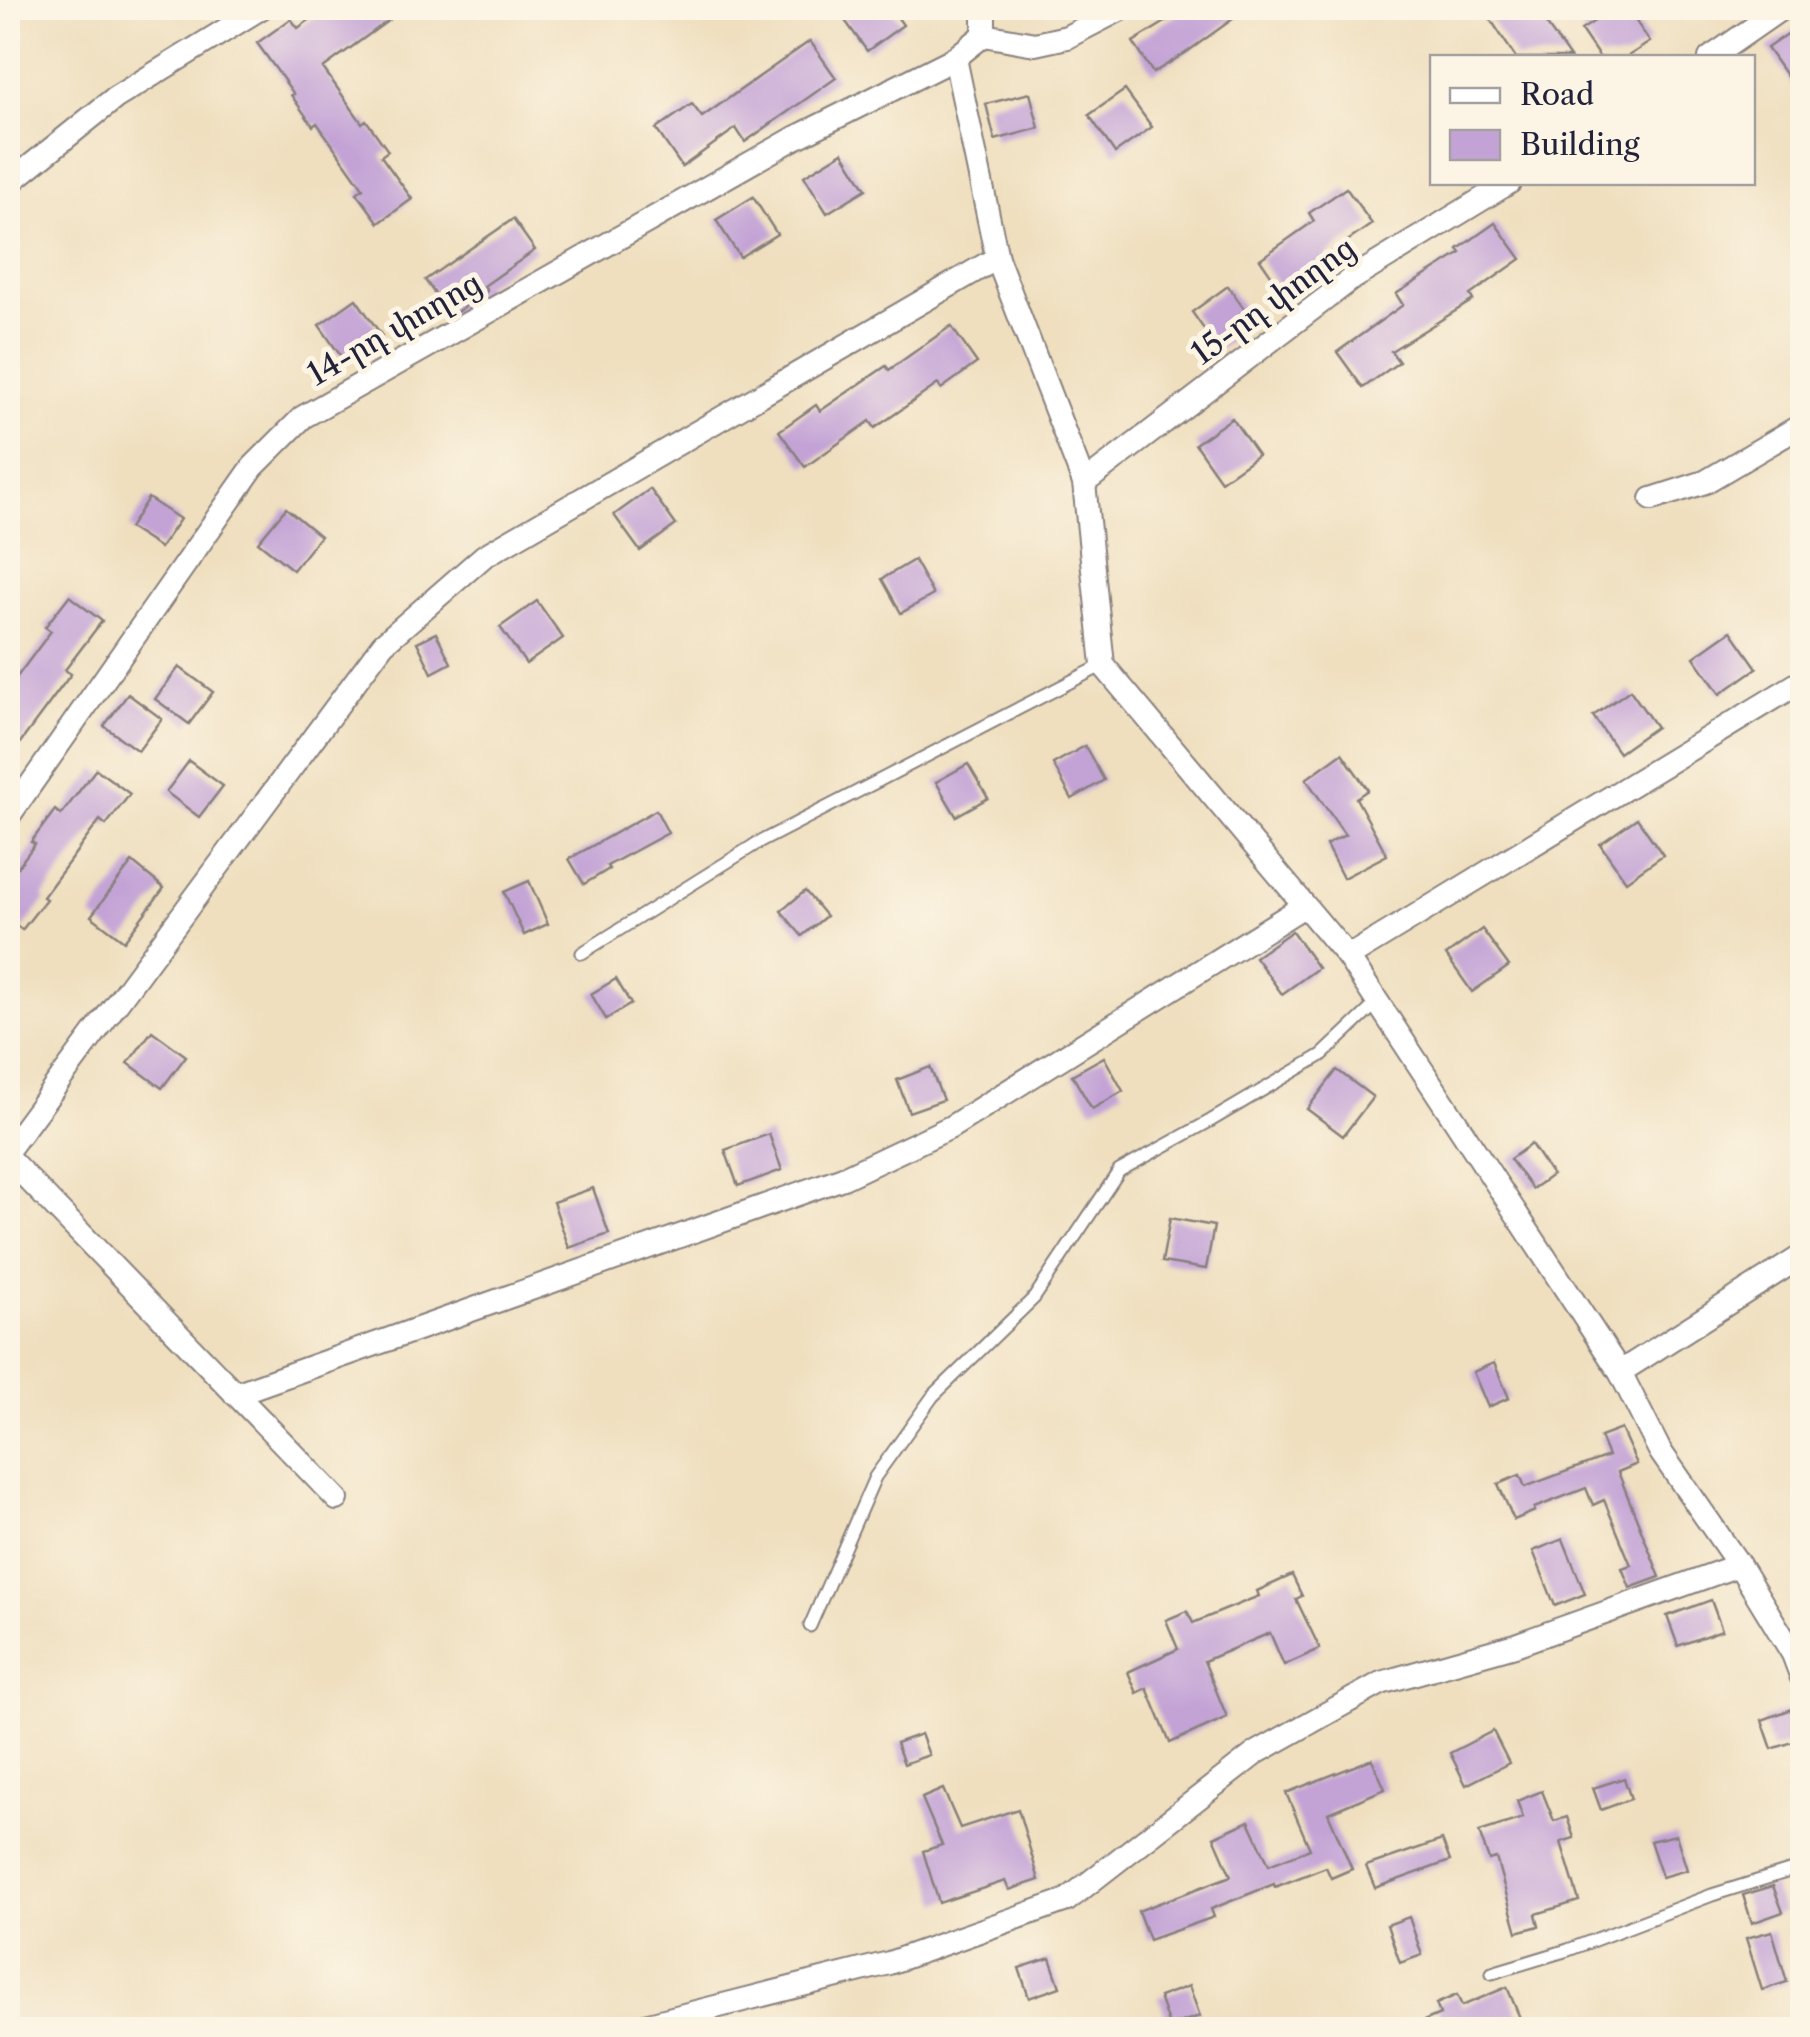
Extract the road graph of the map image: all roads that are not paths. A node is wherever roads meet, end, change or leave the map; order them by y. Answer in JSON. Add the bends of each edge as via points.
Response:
{"nodes":[{"id":1,"x":261,"y":8,"type":"edge"},
{"id":2,"x":984,"y":8,"type":"edge"},
{"id":3,"x":1123,"y":8,"type":"edge"},
{"id":4,"x":1782,"y":8,"type":"edge"},
{"id":5,"x":984,"y":35,"type":"junction"},
{"id":6,"x":1714,"y":55,"type":"edge"},
{"id":7,"x":955,"y":58,"type":"junction"},
{"id":8,"x":8,"y":184,"type":"edge"},
{"id":9,"x":1505,"y":185,"type":"edge"},
{"id":10,"x":997,"y":258,"type":"junction"},
{"id":11,"x":1802,"y":425,"type":"edge"},
{"id":12,"x":1084,"y":483,"type":"junction"},
{"id":13,"x":1652,"y":498,"type":"dead end"},
{"id":14,"x":1104,"y":666,"type":"junction"},
{"id":15,"x":1802,"y":681,"type":"edge"},
{"id":16,"x":8,"y":817,"type":"edge"},
{"id":17,"x":1304,"y":906,"type":"junction"},
{"id":18,"x":582,"y":954,"type":"dead end"},
{"id":19,"x":1348,"y":957,"type":"junction"},
{"id":20,"x":1377,"y":1003,"type":"junction"},
{"id":21,"x":8,"y":1150,"type":"edge"},
{"id":22,"x":8,"y":1158,"type":"edge"},
{"id":23,"x":1802,"y":1256,"type":"edge"},
{"id":24,"x":1620,"y":1372,"type":"junction"},
{"id":25,"x":234,"y":1394,"type":"junction"},
{"id":26,"x":337,"y":1499,"type":"dead end"},
{"id":27,"x":1739,"y":1565,"type":"junction"},
{"id":28,"x":810,"y":1626,"type":"dead end"},
{"id":29,"x":1802,"y":1678,"type":"edge"},
{"id":30,"x":1802,"y":1867,"type":"edge"},
{"id":31,"x":1492,"y":1974,"type":"dead end"},
{"id":32,"x":625,"y":2030,"type":"edge"}],
"edges":[{"from":1,"to":8,"type":"street","via":[[115,98]]},
{"from":2,"to":5,"type":"street"},
{"from":3,"to":5,"type":"street","via":[[1067,37],[1035,44]]},
{"from":4,"to":6,"type":"street"},
{"from":5,"to":7,"type":"street","name":"14-րդ փողոց"},
{"from":7,"to":10,"type":"street"},
{"from":7,"to":16,"type":"street","name":"14-րդ փողոց","via":[[792,140],[303,417],[252,467]]},
{"from":9,"to":12,"type":"street","name":"15-րդ փողոց","via":[[1350,280]]},
{"from":10,"to":12,"type":"street"},
{"from":10,"to":21,"type":"street","via":[[484,556],[384,644]]},
{"from":11,"to":13,"type":"street","via":[[1705,482]]},
{"from":12,"to":14,"type":"street"},
{"from":14,"to":17,"type":"street"},
{"from":14,"to":18,"type":"lane","via":[[756,844]]},
{"from":15,"to":19,"type":"street"},
{"from":17,"to":19,"type":"street"},
{"from":17,"to":25,"type":"street","via":[[950,1127],[843,1178]]},
{"from":19,"to":20,"type":"street"},
{"from":20,"to":24,"type":"street"},
{"from":20,"to":28,"type":"lane","via":[[1322,1055],[1120,1171],[1034,1298],[933,1396],[875,1477]]},
{"from":22,"to":25,"type":"street"},
{"from":23,"to":24,"type":"street"},
{"from":24,"to":27,"type":"street","via":[[1660,1452]]},
{"from":25,"to":26,"type":"street"},
{"from":27,"to":29,"type":"street"},
{"from":27,"to":32,"type":"street","via":[[1516,1645],[1381,1684],[1256,1753],[1067,1900],[889,1962]]},
{"from":30,"to":31,"type":"lane"}]}
